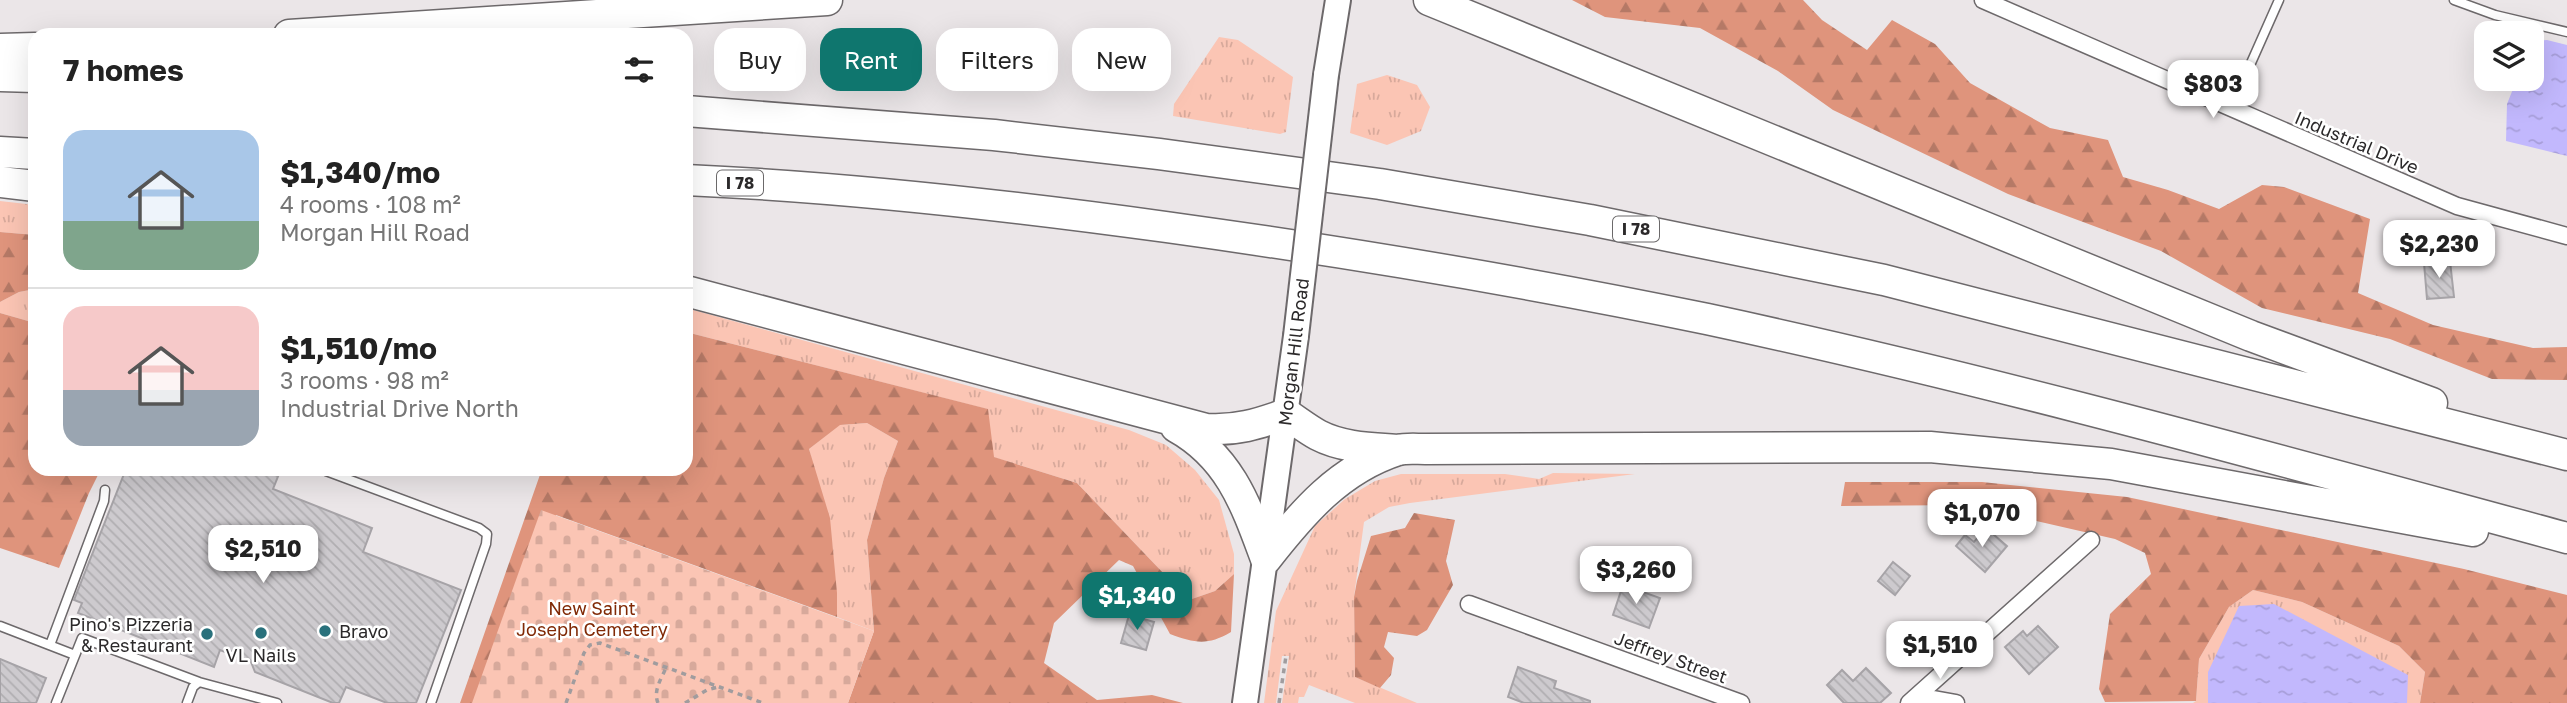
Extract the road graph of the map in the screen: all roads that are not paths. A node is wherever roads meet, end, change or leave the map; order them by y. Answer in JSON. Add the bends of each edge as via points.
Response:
{"nodes":[{"id":1,"x":827,"y":0,"type":"edge"},
{"id":2,"x":1338,"y":0,"type":"edge"},
{"id":3,"x":1429,"y":0,"type":"edge"},
{"id":4,"x":1983,"y":0,"type":"edge"},
{"id":5,"x":2279,"y":0,"type":"edge"},
{"id":6,"x":2454,"y":0,"type":"edge"},
{"id":7,"x":397,"y":28,"type":"edge"},
{"id":8,"x":2567,"y":32,"type":"edge"},
{"id":9,"x":0,"y":48,"type":"edge"},
{"id":10,"x":28,"y":48,"type":"edge"},
{"id":11,"x":0,"y":76,"type":"edge"},
{"id":12,"x":28,"y":78,"type":"edge"},
{"id":13,"x":2231,"y":108,"type":"junction"},
{"id":14,"x":693,"y":112,"type":"edge"},
{"id":15,"x":0,"y":152,"type":"edge"},
{"id":16,"x":28,"y":154,"type":"edge"},
{"id":17,"x":693,"y":180,"type":"edge"},
{"id":18,"x":0,"y":182,"type":"edge"},
{"id":19,"x":28,"y":185,"type":"edge"},
{"id":20,"x":2567,"y":236,"type":"edge"},
{"id":21,"x":693,"y":294,"type":"edge"},
{"id":22,"x":1286,"y":414,"type":"junction"},
{"id":23,"x":1157,"y":416,"type":"junction"},
{"id":24,"x":1399,"y":450,"type":"junction"},
{"id":25,"x":2567,"y":454,"type":"edge"},
{"id":26,"x":340,"y":476,"type":"edge"},
{"id":27,"x":105,"y":490,"type":"dead end"},
{"id":28,"x":2567,"y":538,"type":"edge"},
{"id":29,"x":2091,"y":540,"type":"dead end"},
{"id":30,"x":2567,"y":548,"type":"edge"},
{"id":31,"x":1266,"y":559,"type":"junction"},
{"id":32,"x":1469,"y":604,"type":"dead end"},
{"id":33,"x":0,"y":626,"type":"edge"},
{"id":34,"x":50,"y":645,"type":"junction"},
{"id":35,"x":75,"y":655,"type":"junction"},
{"id":36,"x":199,"y":682,"type":"junction"},
{"id":37,"x":1913,"y":699,"type":"edge"},
{"id":38,"x":56,"y":703,"type":"edge"},
{"id":39,"x":187,"y":703,"type":"edge"},
{"id":40,"x":277,"y":703,"type":"edge"},
{"id":41,"x":431,"y":703,"type":"edge"},
{"id":42,"x":1245,"y":703,"type":"edge"},
{"id":43,"x":1741,"y":703,"type":"edge"},
{"id":44,"x":1956,"y":703,"type":"edge"}],
"edges":[{"from":1,"to":7,"type":"highway"},
{"from":2,"to":22,"type":"main road","name":"Morgan Hill Road","bridge":true},
{"from":3,"to":25,"type":"highway","via":[[2251,336]]},
{"from":4,"to":13,"type":"street","name":"Industrial Drive"},
{"from":5,"to":13,"type":"lane"},
{"from":6,"to":8,"type":"lane"},
{"from":9,"to":10,"type":"highway"},
{"from":11,"to":12,"type":"highway"},
{"from":13,"to":20,"type":"street","name":"Industrial Drive","via":[[2457,206]]},
{"from":14,"to":25,"type":"highway","number":"I 78","via":[[954,131],[1159,154],[1380,184],[1590,220],[1884,280]]},
{"from":15,"to":16,"type":"highway"},
{"from":17,"to":28,"type":"highway","number":"I 78","via":[[992,203],[1470,273],[1709,320],[2006,389]]},
{"from":18,"to":19,"type":"highway"},
{"from":21,"to":23,"type":"highway"},
{"from":22,"to":23,"type":"highway","via":[[1227,431]]},
{"from":22,"to":24,"type":"highway","via":[[1333,441]]},
{"from":22,"to":31,"type":"main road","name":"Morgan Hill Road"},
{"from":23,"to":31,"type":"highway","via":[[1224,466]]},
{"from":24,"to":30,"type":"highway","via":[[1930,447],[2111,464]]},
{"from":24,"to":31,"type":"highway","via":[[1350,474],[1314,501]]},
{"from":26,"to":41,"type":"lane","via":[[487,534]]},
{"from":27,"to":34,"type":"lane"},
{"from":29,"to":37,"type":"street"},
{"from":31,"to":42,"type":"main road","name":"Morgan Hill Road"},
{"from":32,"to":43,"type":"street","name":"Jeffrey Street"},
{"from":33,"to":34,"type":"lane"},
{"from":34,"to":35,"type":"lane"},
{"from":35,"to":36,"type":"lane","via":[[86,638]]},
{"from":35,"to":38,"type":"lane"},
{"from":36,"to":39,"type":"lane"},
{"from":36,"to":40,"type":"lane"},
{"from":37,"to":44,"type":"street"}]}
